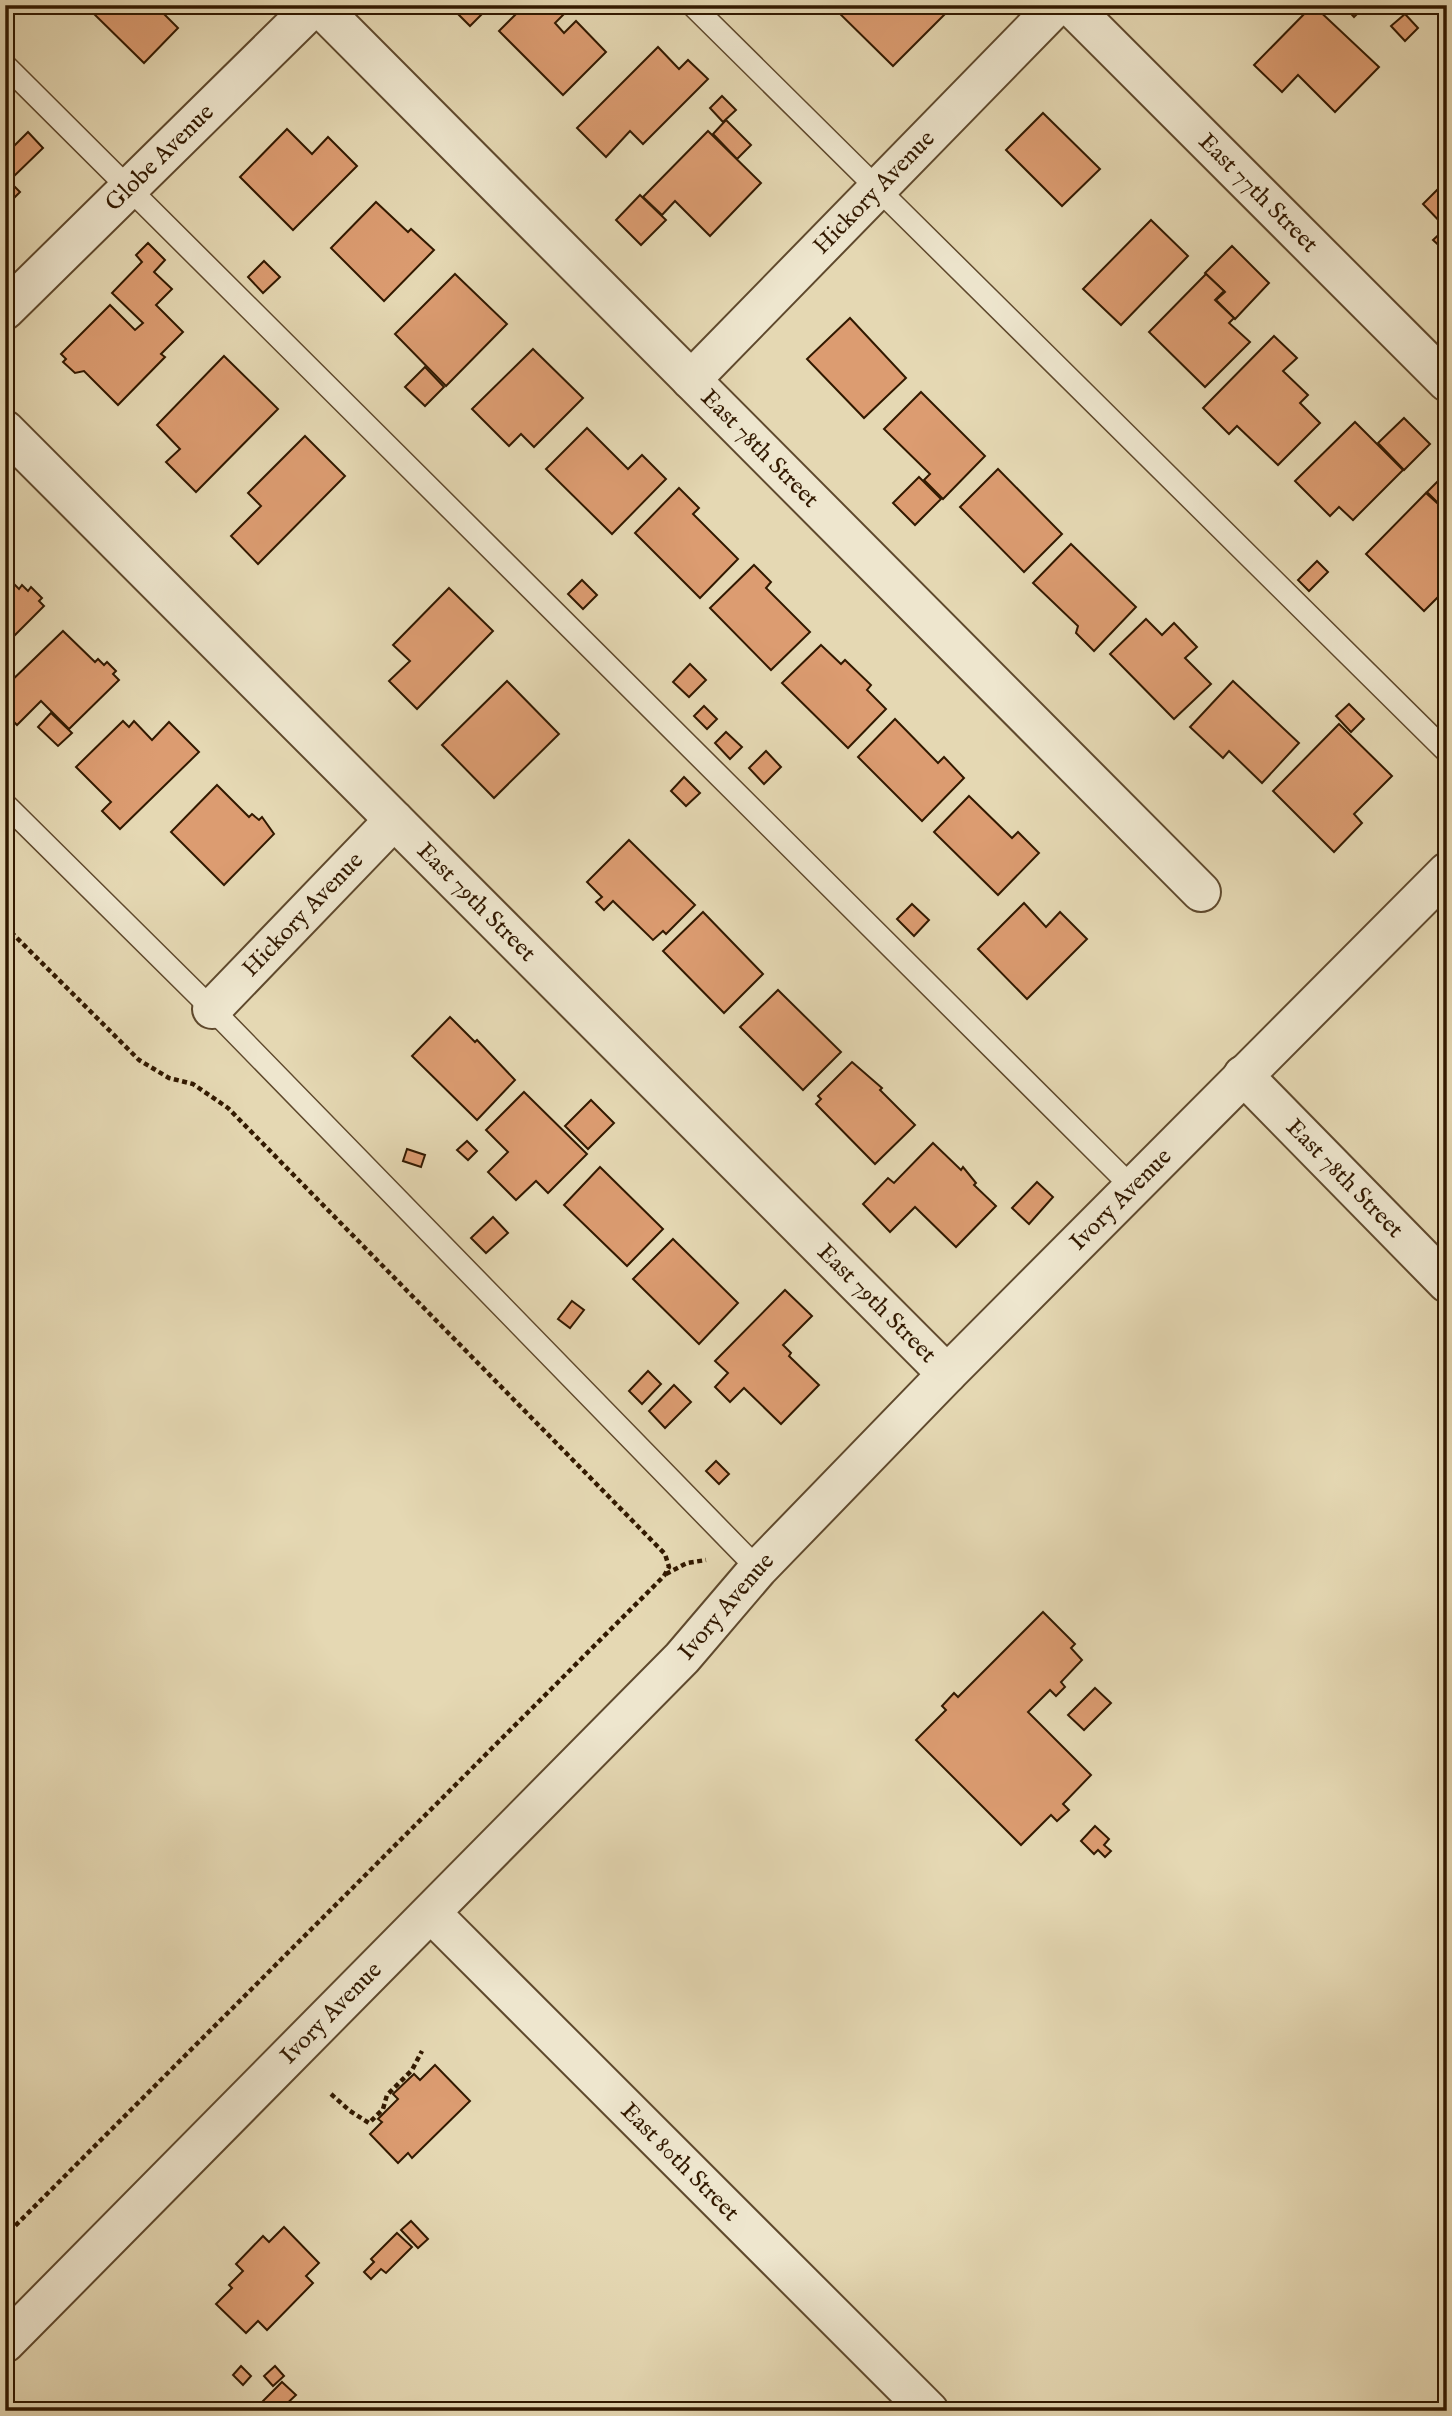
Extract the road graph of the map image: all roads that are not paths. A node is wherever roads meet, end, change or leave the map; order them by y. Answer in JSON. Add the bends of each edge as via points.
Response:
{"nodes":[{"id":1,"x":316,"y":5,"type":"edge"},
{"id":2,"x":692,"y":5,"type":"edge"},
{"id":3,"x":1057,"y":5,"type":"edge"},
{"id":4,"x":1070,"y":5,"type":"edge"},
{"id":5,"x":5,"y":65,"type":"edge"},
{"id":6,"x":130,"y":188,"type":"junction"},
{"id":7,"x":877,"y":190,"type":"junction"},
{"id":8,"x":5,"y":310,"type":"edge"},
{"id":9,"x":691,"y":380,"type":"junction"},
{"id":10,"x":1447,"y":382,"type":"edge"},
{"id":11,"x":5,"y":430,"type":"edge"},
{"id":12,"x":1447,"y":752,"type":"edge"},
{"id":13,"x":5,"y":804,"type":"edge"},
{"id":14,"x":394,"y":820,"type":"junction"},
{"id":15,"x":1447,"y":872,"type":"edge"},
{"id":16,"x":1201,"y":892,"type":"dead end"},
{"id":17,"x":212,"y":1009,"type":"junction"},
{"id":18,"x":1243,"y":1075,"type":"junction"},
{"id":19,"x":1132,"y":1187,"type":"junction"},
{"id":20,"x":1447,"y":1283,"type":"edge"},
{"id":21,"x":947,"y":1374,"type":"junction"},
{"id":22,"x":758,"y":1569,"type":"junction"},
{"id":23,"x":431,"y":1913,"type":"junction"},
{"id":24,"x":5,"y":2343,"type":"edge"},
{"id":25,"x":929,"y":2411,"type":"edge"}],
"edges":[{"from":1,"to":6,"type":"street","name":"Globe Avenue"},
{"from":1,"to":9,"type":"street","name":"East 78th Street"},
{"from":2,"to":7,"type":"lane"},
{"from":3,"to":7,"type":"street","name":"Hickory Avenue"},
{"from":4,"to":10,"type":"street","name":"East 77th Street"},
{"from":5,"to":6,"type":"lane"},
{"from":6,"to":8,"type":"street","name":"Globe Avenue"},
{"from":6,"to":19,"type":"lane"},
{"from":7,"to":9,"type":"street","name":"Hickory Avenue"},
{"from":7,"to":12,"type":"lane"},
{"from":9,"to":16,"type":"street","name":"East 78th Street"},
{"from":11,"to":14,"type":"street","name":"East 79th Street"},
{"from":13,"to":17,"type":"lane"},
{"from":14,"to":17,"type":"street","name":"Hickory Avenue"},
{"from":14,"to":21,"type":"street","name":"East 79th Street"},
{"from":15,"to":18,"type":"street","name":"Ivory Avenue"},
{"from":17,"to":22,"type":"lane"},
{"from":18,"to":19,"type":"street","name":"Ivory Avenue"},
{"from":18,"to":20,"type":"street","name":"East 78th Street"},
{"from":19,"to":21,"type":"street","name":"Ivory Avenue"},
{"from":21,"to":22,"type":"street","name":"Ivory Avenue"},
{"from":22,"to":23,"type":"street","name":"Ivory Avenue","via":[[682,1658]]},
{"from":23,"to":24,"type":"street","name":"Ivory Avenue"},
{"from":23,"to":25,"type":"street","name":"East 80th Street"}]}
